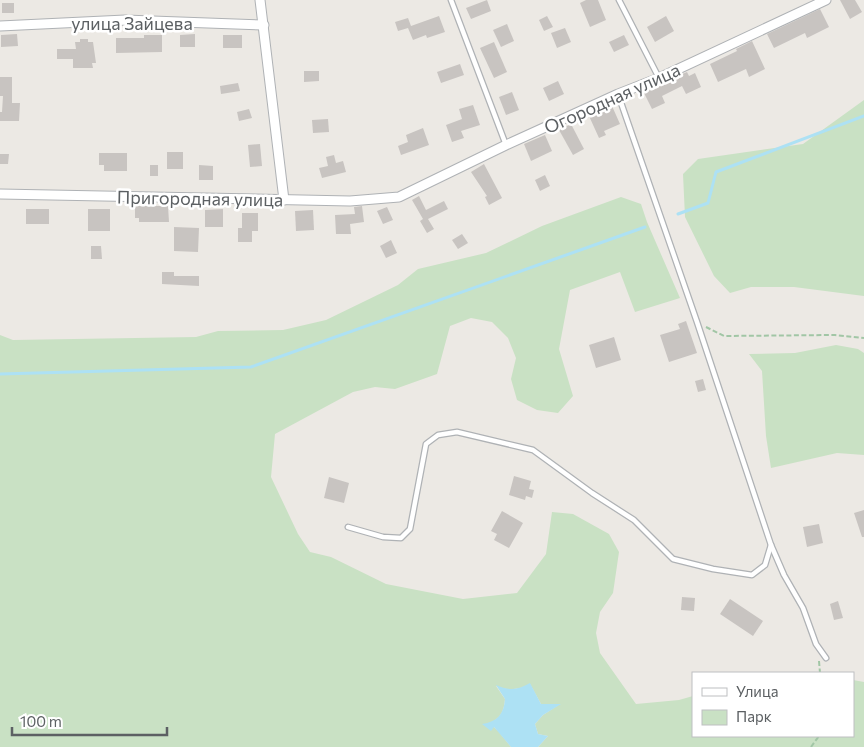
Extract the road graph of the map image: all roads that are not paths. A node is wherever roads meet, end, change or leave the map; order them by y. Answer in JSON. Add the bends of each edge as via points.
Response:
{"nodes":[{"id":1,"x":260,"y":0,"type":"edge"},
{"id":2,"x":450,"y":0,"type":"edge"},
{"id":3,"x":619,"y":0,"type":"edge"},
{"id":4,"x":826,"y":0,"type":"edge"},
{"id":5,"x":264,"y":24,"type":"junction"},
{"id":6,"x":0,"y":26,"type":"edge"},
{"id":7,"x":659,"y":78,"type":"junction"},
{"id":8,"x":618,"y":94,"type":"junction"},
{"id":9,"x":506,"y":145,"type":"junction"},
{"id":10,"x":0,"y":194,"type":"edge"},
{"id":11,"x":399,"y":197,"type":"joint"},
{"id":12,"x":284,"y":200,"type":"junction"},
{"id":13,"x":348,"y":527,"type":"dead end"},
{"id":14,"x":771,"y":545,"type":"junction"},
{"id":15,"x":826,"y":658,"type":"dead end"}],
"edges":[{"from":1,"to":5,"type":"street"},
{"from":2,"to":9,"type":"lane"},
{"from":3,"to":7,"type":"lane"},
{"from":4,"to":7,"type":"street","name":"Огородная улица"},
{"from":5,"to":6,"type":"street","name":"улица Зайцева","via":[[125,20]]},
{"from":5,"to":12,"type":"street"},
{"from":7,"to":8,"type":"street","name":"Огородная улица"},
{"from":8,"to":9,"type":"street","name":"Огородная улица"},
{"from":8,"to":14,"type":"lane"},
{"from":9,"to":11,"type":"street","name":"Огородная улица"},
{"from":10,"to":12,"type":"street","name":"Пригородная улица"},
{"from":11,"to":12,"type":"street","name":"Пригородная улица","via":[[350,202]]},
{"from":13,"to":14,"type":"lane","via":[[383,537],[401,538],[410,530],[426,444],[438,435],[457,432],[533,450],[634,520],[673,559],[752,575],[765,565]]},
{"from":14,"to":15,"type":"lane","via":[[803,608],[816,644]]}]}
